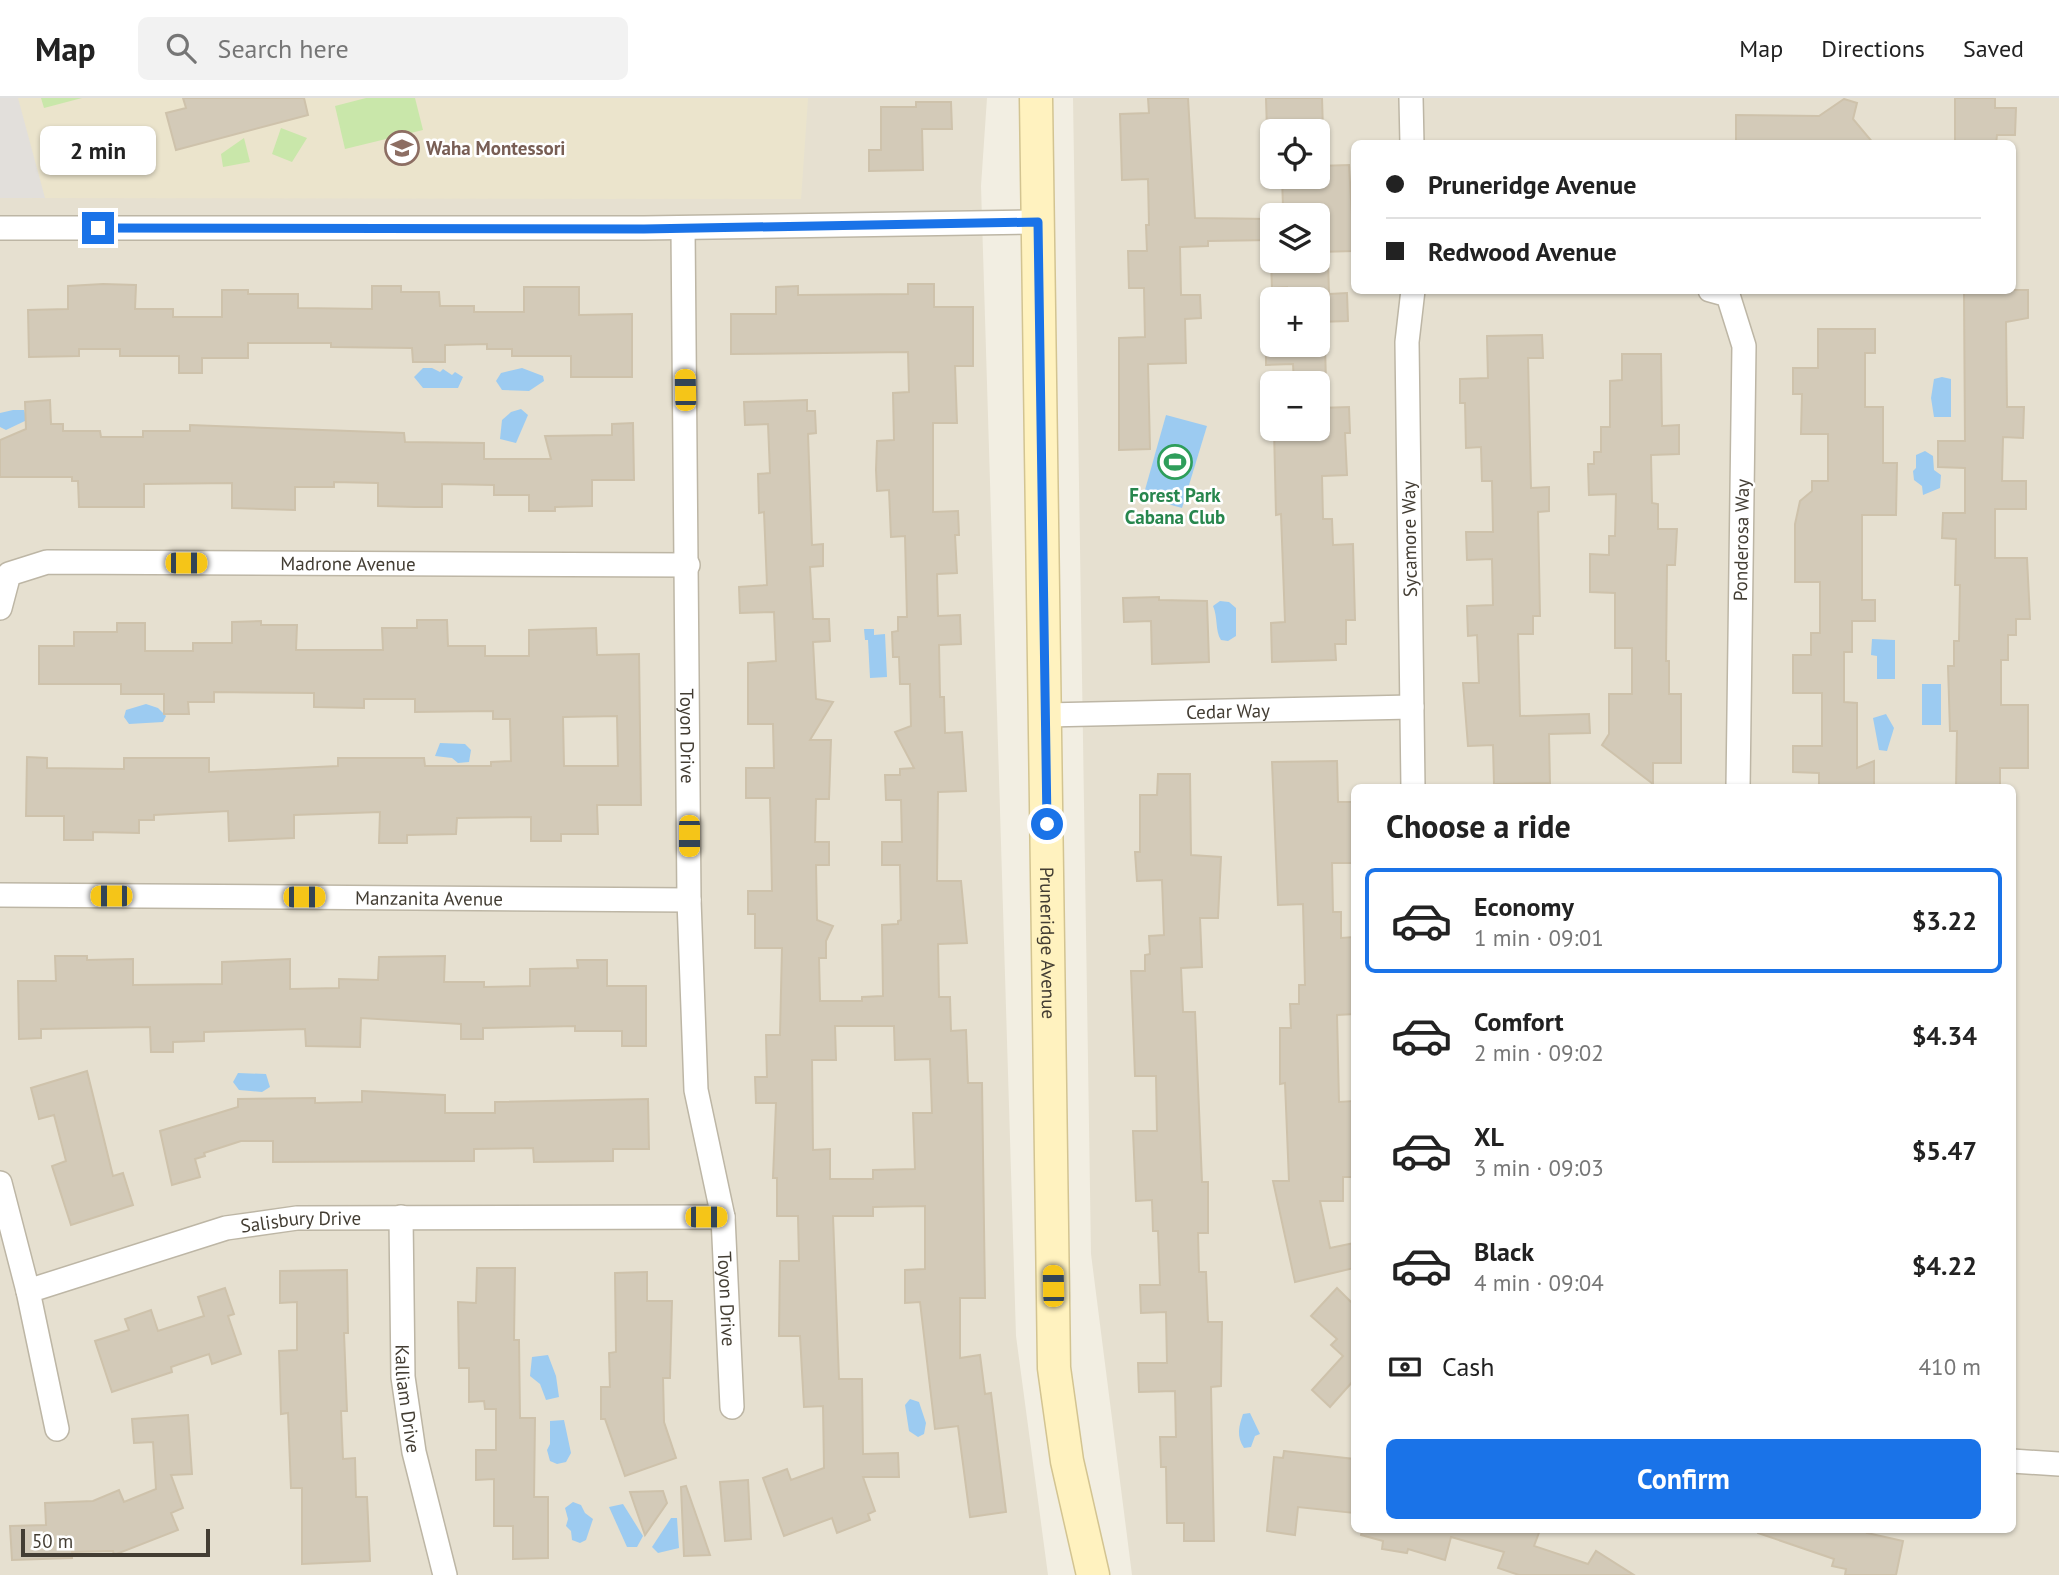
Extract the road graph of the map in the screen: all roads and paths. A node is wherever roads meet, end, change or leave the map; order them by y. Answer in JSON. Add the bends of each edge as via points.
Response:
{"nodes":[{"id":1,"x":1036,"y":98,"type":"edge"},
{"id":2,"x":1411,"y":98,"type":"edge"},
{"id":3,"x":1412,"y":140,"type":"edge"},
{"id":4,"x":1038,"y":222,"type":"junction"},
{"id":5,"x":0,"y":228,"type":"edge"},
{"id":6,"x":683,"y":228,"type":"junction"},
{"id":7,"x":1413,"y":294,"type":"edge"},
{"id":8,"x":1719,"y":294,"type":"edge"},
{"id":9,"x":688,"y":565,"type":"junction"},
{"id":10,"x":0,"y":608,"type":"edge"},
{"id":11,"x":1412,"y":707,"type":"junction"},
{"id":12,"x":1046,"y":715,"type":"junction"},
{"id":13,"x":1413,"y":784,"type":"edge"},
{"id":14,"x":1738,"y":784,"type":"edge"},
{"id":15,"x":0,"y":895,"type":"edge"},
{"id":16,"x":689,"y":900,"type":"junction"},
{"id":17,"x":0,"y":1183,"type":"edge"},
{"id":18,"x":401,"y":1217,"type":"junction"},
{"id":19,"x":723,"y":1217,"type":"junction"},
{"id":20,"x":28,"y":1291,"type":"junction"},
{"id":21,"x":732,"y":1407,"type":"dead end"},
{"id":22,"x":57,"y":1429,"type":"dead end"},
{"id":23,"x":2016,"y":1461,"type":"edge"},
{"id":24,"x":2059,"y":1464,"type":"edge"},
{"id":25,"x":445,"y":1575,"type":"edge"},
{"id":26,"x":1093,"y":1575,"type":"edge"}],
"edges":[{"from":1,"to":4,"type":"main road","name":"Pruneridge Avenue"},
{"from":2,"to":3,"type":"street"},
{"from":4,"to":6,"type":"street"},
{"from":4,"to":12,"type":"main road","name":"Pruneridge Avenue"},
{"from":5,"to":6,"type":"street"},
{"from":6,"to":9,"type":"street","name":"Toyon Drive"},
{"from":7,"to":11,"type":"street","name":"Sycamore Way","via":[[1407,342]]},
{"from":8,"to":14,"type":"street","name":"Ponderosa Way","via":[[1744,346]]},
{"from":9,"to":10,"type":"street","name":"Madrone Avenue","via":[[47,562],[9,574]]},
{"from":9,"to":16,"type":"street","name":"Toyon Drive"},
{"from":11,"to":12,"type":"street","name":"Cedar Way"},
{"from":11,"to":13,"type":"street","name":"Sycamore Way"},
{"from":12,"to":26,"type":"main road","name":"Pruneridge Avenue","via":[[1054,1367],[1068,1461]]},
{"from":15,"to":16,"type":"street","name":"Manzanita Avenue"},
{"from":16,"to":19,"type":"street","name":"Toyon Drive","via":[[696,1090]]},
{"from":17,"to":20,"type":"street"},
{"from":18,"to":19,"type":"street","name":"Salisbury Drive"},
{"from":18,"to":20,"type":"street","name":"Salisbury Drive","via":[[297,1218],[226,1228]]},
{"from":18,"to":25,"type":"street","name":"Kalliam Drive","via":[[403,1377],[414,1452]]},
{"from":19,"to":21,"type":"street","name":"Toyon Drive"},
{"from":20,"to":22,"type":"street"},
{"from":23,"to":24,"type":"street"}]}
